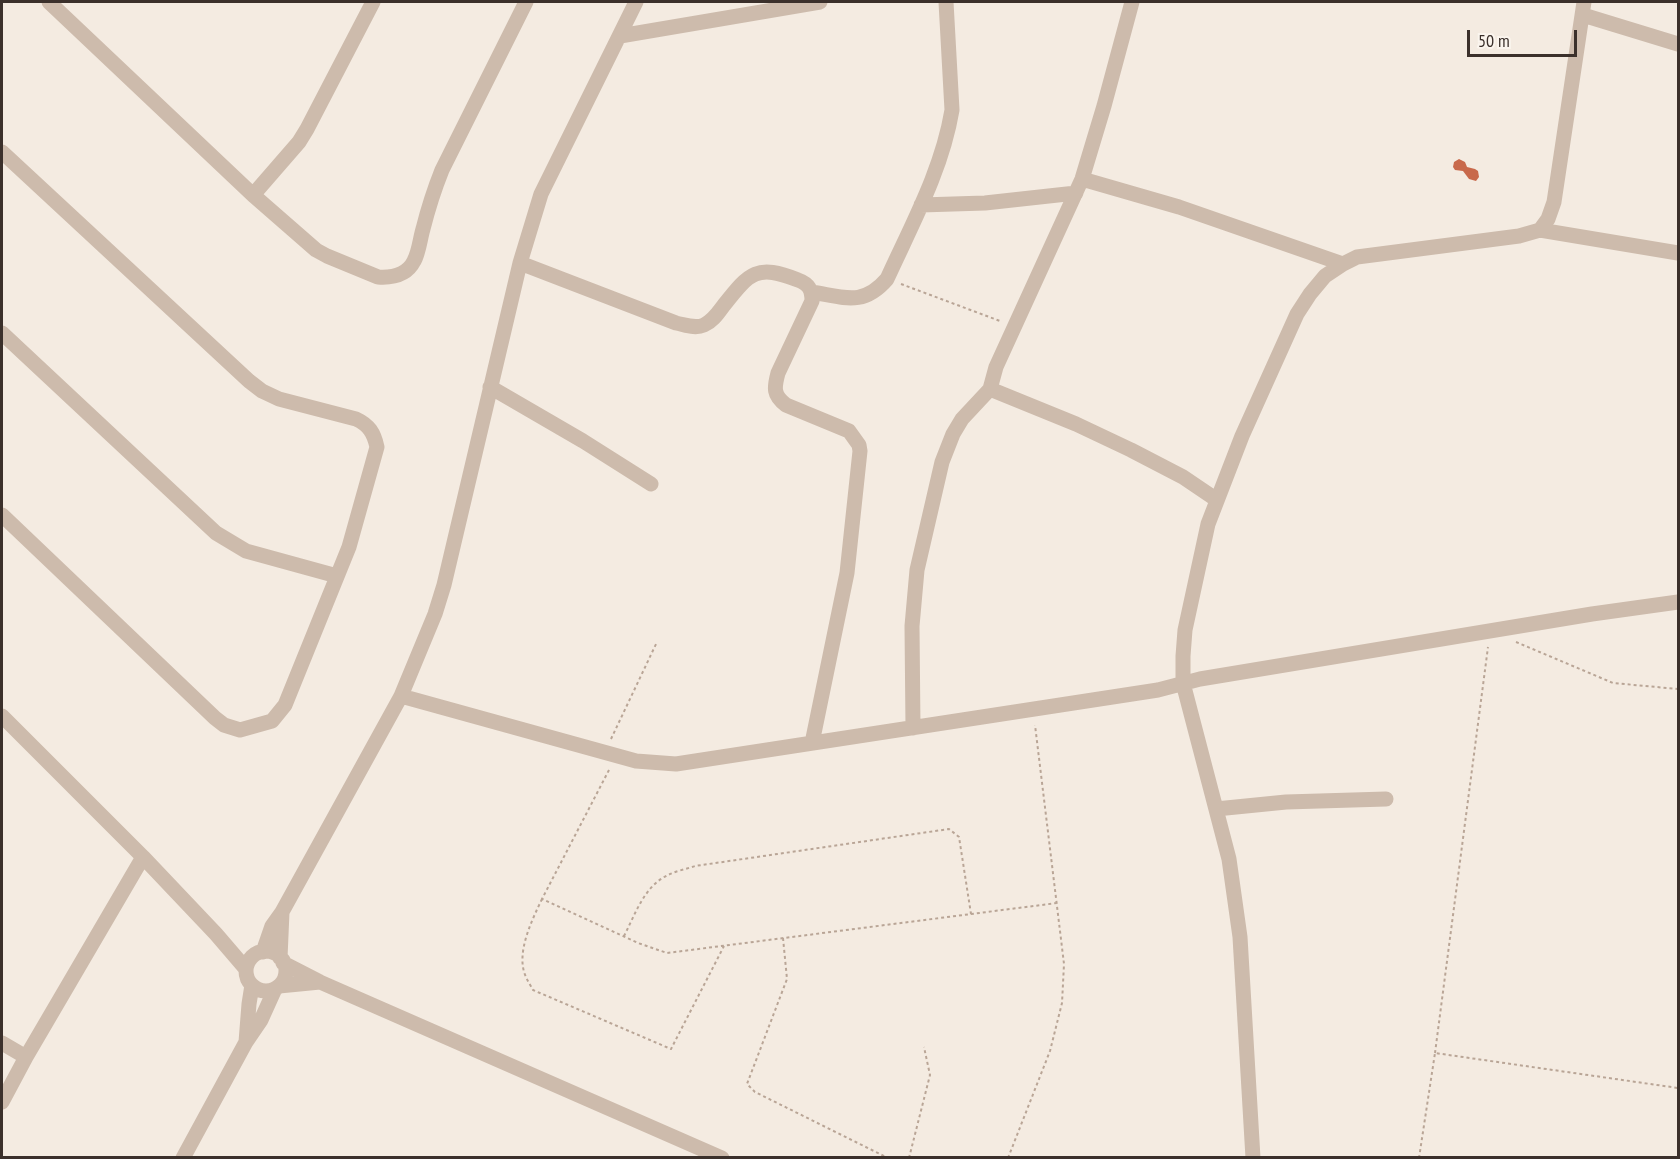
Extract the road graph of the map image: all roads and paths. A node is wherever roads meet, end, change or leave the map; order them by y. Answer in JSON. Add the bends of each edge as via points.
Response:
{"nodes":[{"id":1,"x":373,"y":2,"type":"edge"},
{"id":2,"x":526,"y":2,"type":"edge"},
{"id":3,"x":636,"y":2,"type":"edge"},
{"id":4,"x":820,"y":2,"type":"edge"},
{"id":5,"x":946,"y":2,"type":"edge"},
{"id":6,"x":1132,"y":2,"type":"edge"},
{"id":7,"x":57,"y":4,"type":"edge"},
{"id":8,"x":1583,"y":8,"type":"edge"},
{"id":9,"x":620,"y":36,"type":"junction"},
{"id":10,"x":1678,"y":44,"type":"edge"},
{"id":11,"x":2,"y":152,"type":"edge"},
{"id":12,"x":1079,"y":186,"type":"junction"},
{"id":13,"x":253,"y":195,"type":"junction"},
{"id":14,"x":921,"y":205,"type":"junction"},
{"id":15,"x":1540,"y":230,"type":"junction"},
{"id":16,"x":1678,"y":253,"type":"edge"},
{"id":17,"x":520,"y":263,"type":"junction"},
{"id":18,"x":1343,"y":264,"type":"junction"},
{"id":19,"x":887,"y":279,"type":"junction"},
{"id":20,"x":811,"y":291,"type":"junction"},
{"id":21,"x":1015,"y":326,"type":"junction"},
{"id":22,"x":2,"y":333,"type":"edge"},
{"id":23,"x":490,"y":387,"type":"junction"},
{"id":24,"x":990,"y":389,"type":"junction"},
{"id":25,"x":651,"y":484,"type":"dead end"},
{"id":26,"x":1217,"y":500,"type":"junction"},
{"id":27,"x":2,"y":515,"type":"edge"},
{"id":28,"x":337,"y":576,"type":"junction"},
{"id":29,"x":1678,"y":602,"type":"edge"},
{"id":30,"x":1490,"y":631,"type":"junction"},
{"id":31,"x":657,"y":642,"type":"dead end"},
{"id":32,"x":1183,"y":683,"type":"junction"},
{"id":33,"x":1678,"y":689,"type":"edge"},
{"id":34,"x":401,"y":696,"type":"junction"},
{"id":35,"x":1033,"y":710,"type":"junction"},
{"id":36,"x":2,"y":716,"type":"edge"},
{"id":37,"x":914,"y":729,"type":"junction"},
{"id":38,"x":813,"y":744,"type":"junction"},
{"id":39,"x":611,"y":754,"type":"junction"},
{"id":40,"x":1386,"y":798,"type":"dead end"},
{"id":41,"x":1216,"y":809,"type":"junction"},
{"id":42,"x":143,"y":857,"type":"junction"},
{"id":43,"x":542,"y":899,"type":"junction"},
{"id":44,"x":1057,"y":903,"type":"junction"},
{"id":45,"x":282,"y":912,"type":"junction"},
{"id":46,"x":971,"y":914,"type":"junction"},
{"id":47,"x":216,"y":934,"type":"junction"},
{"id":48,"x":624,"y":936,"type":"junction"},
{"id":49,"x":783,"y":938,"type":"junction"},
{"id":50,"x":725,"y":945,"type":"junction"},
{"id":51,"x":260,"y":953,"type":"junction"},
{"id":52,"x":282,"y":960,"type":"junction"},
{"id":53,"x":246,"y":969,"type":"junction"},
{"id":54,"x":320,"y":982,"type":"junction"},
{"id":55,"x":252,"y":985,"type":"junction"},
{"id":56,"x":277,"y":987,"type":"junction"},
{"id":57,"x":246,"y":1042,"type":"junction"},
{"id":58,"x":2,"y":1043,"type":"edge"},
{"id":59,"x":924,"y":1047,"type":"dead end"},
{"id":60,"x":1435,"y":1053,"type":"junction"},
{"id":61,"x":26,"y":1057,"type":"junction"},
{"id":62,"x":1678,"y":1088,"type":"edge"},
{"id":63,"x":2,"y":1102,"type":"edge"},
{"id":64,"x":183,"y":1158,"type":"edge"},
{"id":65,"x":722,"y":1158,"type":"edge"},
{"id":66,"x":888,"y":1158,"type":"edge"},
{"id":67,"x":909,"y":1158,"type":"edge"},
{"id":68,"x":1008,"y":1158,"type":"edge"},
{"id":69,"x":1253,"y":1158,"type":"edge"},
{"id":70,"x":1419,"y":1158,"type":"edge"}],
"edges":[{"from":1,"to":13,"type":"street","via":[[299,142]]},
{"from":2,"to":13,"type":"street","via":[[442,170],[415,260],[401,274],[378,277],[321,254]]},
{"from":3,"to":9,"type":"street"},
{"from":4,"to":9,"type":"street"},
{"from":5,"to":14,"type":"street","via":[[952,110],[944,148]]},
{"from":6,"to":12,"type":"street"},
{"from":7,"to":13,"type":"street"},
{"from":8,"to":10,"type":"street"},
{"from":8,"to":15,"type":"street","via":[[1554,202]]},
{"from":9,"to":17,"type":"street","via":[[541,194]]},
{"from":11,"to":28,"type":"street","via":[[262,391],[364,422],[375,435],[377,447]]},
{"from":12,"to":14,"type":"street","via":[[985,203]]},
{"from":12,"to":18,"type":"street","via":[[1179,207]]},
{"from":12,"to":21,"type":"street"},
{"from":14,"to":19,"type":"street"},
{"from":15,"to":16,"type":"street"},
{"from":15,"to":18,"type":"street","via":[[1357,257]]},
{"from":17,"to":20,"type":"street","via":[[676,323],[697,327],[716,316],[754,274],[778,272],[805,283]]},
{"from":17,"to":23,"type":"street"},
{"from":18,"to":26,"type":"street","via":[[1325,276],[1297,314]]},
{"from":19,"to":20,"type":"street","via":[[867,296],[856,299]]},
{"from":19,"to":21,"type":"path"},
{"from":20,"to":38,"type":"street","via":[[812,301],[778,373],[776,393],[786,405],[849,431],[860,451],[847,573]]},
{"from":21,"to":24,"type":"street"},
{"from":22,"to":28,"type":"street","via":[[216,533],[246,551]]},
{"from":23,"to":25,"type":"street"},
{"from":23,"to":34,"type":"street","via":[[444,585]]},
{"from":24,"to":26,"type":"street","via":[[1104,437],[1183,477]]},
{"from":24,"to":37,"type":"street","via":[[953,434],[942,462],[917,570],[912,626]]},
{"from":26,"to":32,"type":"street","via":[[1208,524],[1185,630]]},
{"from":27,"to":28,"type":"street","via":[[215,718],[240,730],[272,721],[285,705]]},
{"from":29,"to":30,"type":"street"},
{"from":30,"to":32,"type":"street"},
{"from":30,"to":33,"type":"path","via":[[1613,683]]},
{"from":30,"to":60,"type":"path"},
{"from":31,"to":39,"type":"path"},
{"from":32,"to":35,"type":"street"},
{"from":32,"to":41,"type":"street"},
{"from":34,"to":39,"type":"street"},
{"from":34,"to":45,"type":"street"},
{"from":35,"to":37,"type":"street"},
{"from":35,"to":44,"type":"path"},
{"from":36,"to":42,"type":"street"},
{"from":37,"to":38,"type":"street"},
{"from":38,"to":39,"type":"street","via":[[676,764],[636,761]]},
{"from":39,"to":43,"type":"path"},
{"from":40,"to":41,"type":"street"},
{"from":41,"to":69,"type":"street","via":[[1240,937]]},
{"from":42,"to":47,"type":"street"},
{"from":42,"to":61,"type":"street"},
{"from":43,"to":48,"type":"path"},
{"from":43,"to":50,"type":"path","via":[[528,927],[523,954],[524,975],[533,990],[671,1049]]},
{"from":44,"to":46,"type":"path"},
{"from":44,"to":68,"type":"path","via":[[1065,964],[1062,1003],[1050,1051]]},
{"from":45,"to":51,"type":"street"},
{"from":45,"to":52,"type":"street"},
{"from":46,"to":48,"type":"path","via":[[959,837],[949,829],[695,866],[667,875],[639,904]]},
{"from":46,"to":49,"type":"path"},
{"from":47,"to":51,"type":"street"},
{"from":47,"to":53,"type":"street"},
{"from":48,"to":50,"type":"path","via":[[667,953]]},
{"from":49,"to":50,"type":"path"},
{"from":49,"to":66,"type":"path","via":[[787,979],[747,1084],[755,1092]]},
{"from":51,"to":52,"type":"street","via":[[275,954]]},
{"from":51,"to":53,"type":"street"},
{"from":52,"to":54,"type":"street"},
{"from":52,"to":56,"type":"street","via":[[284,977]]},
{"from":53,"to":55,"type":"street"},
{"from":54,"to":56,"type":"street"},
{"from":54,"to":65,"type":"street"},
{"from":55,"to":56,"type":"street","via":[[262,991]]},
{"from":55,"to":57,"type":"street"},
{"from":56,"to":57,"type":"street"},
{"from":57,"to":64,"type":"street"},
{"from":58,"to":61,"type":"street"},
{"from":59,"to":67,"type":"path","via":[[930,1075]]},
{"from":60,"to":62,"type":"path"},
{"from":60,"to":70,"type":"path"},
{"from":61,"to":63,"type":"street"}]}
